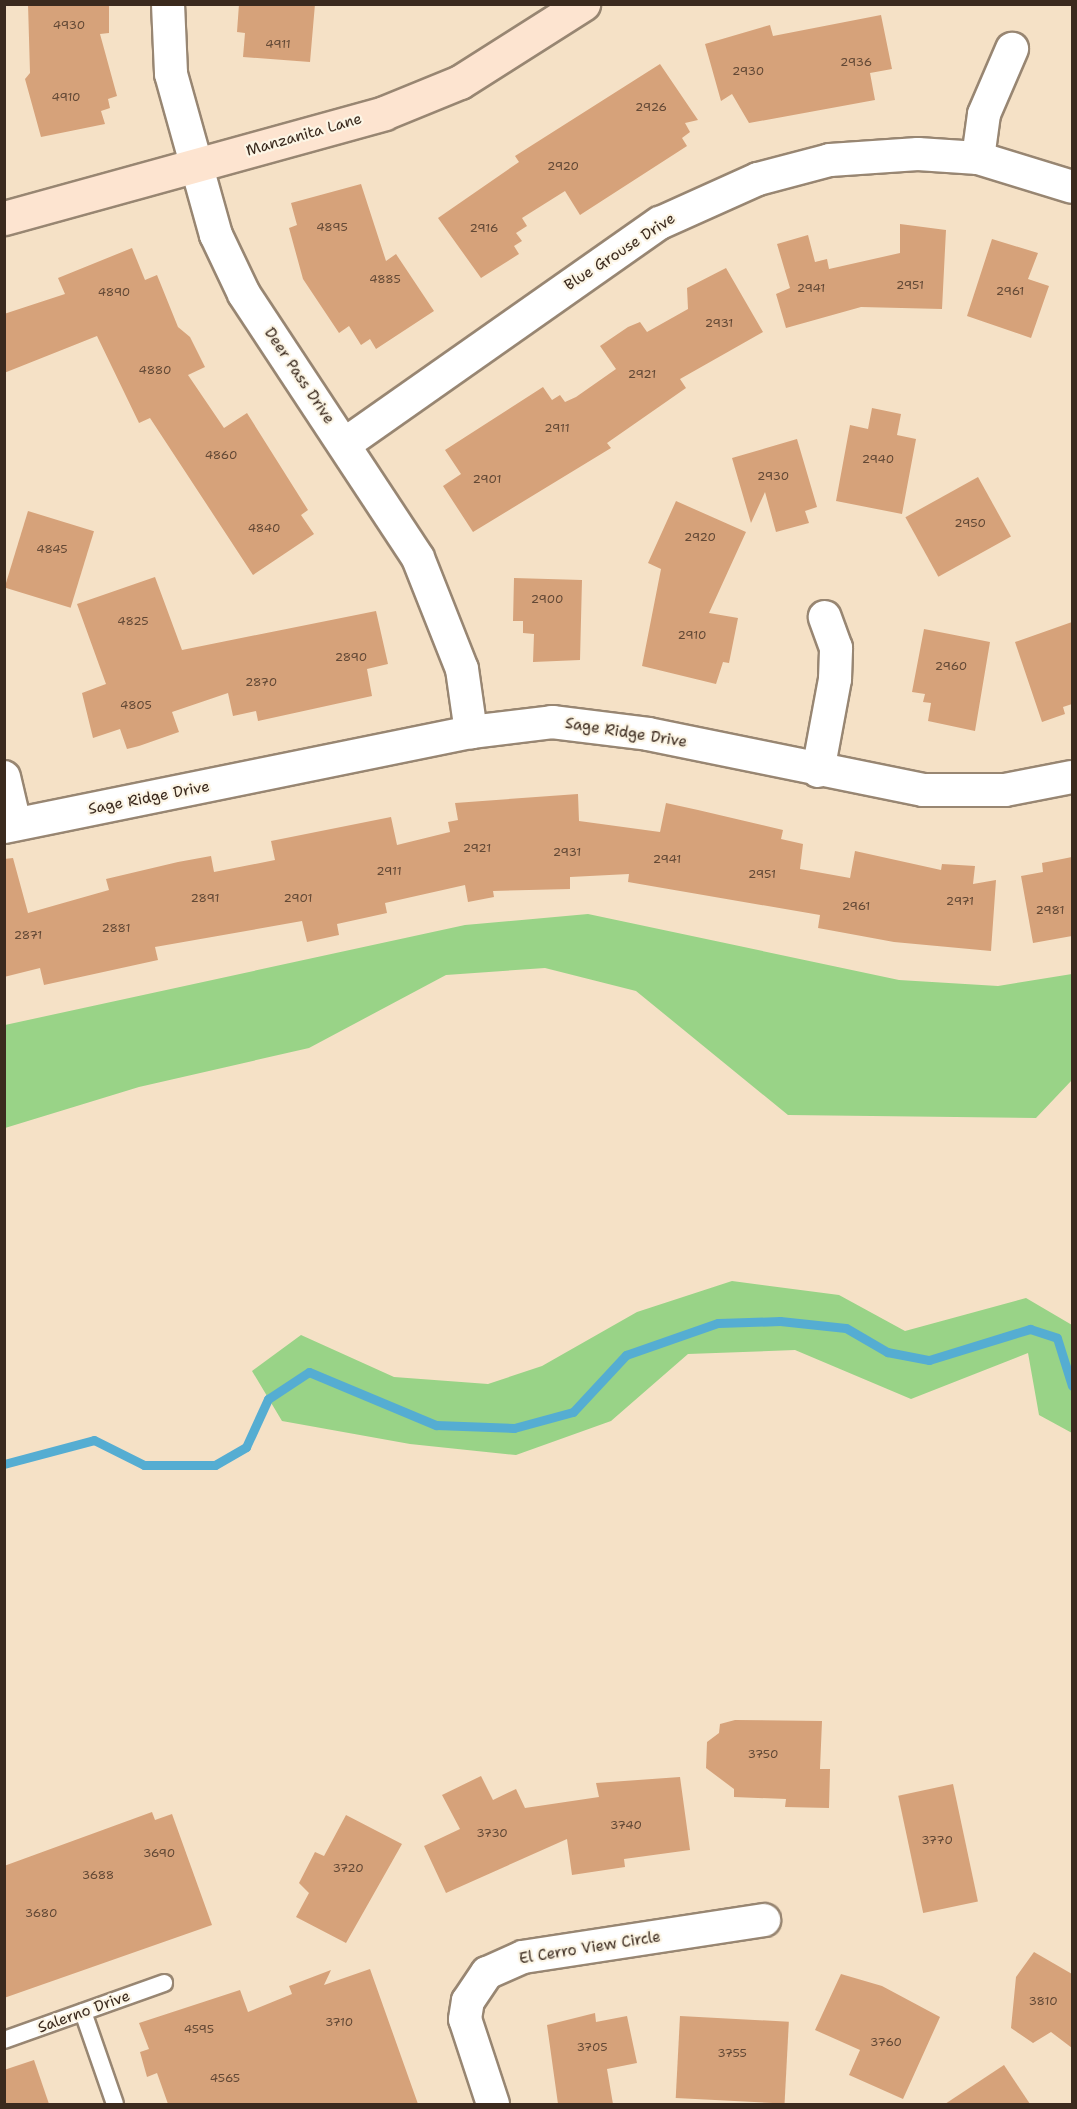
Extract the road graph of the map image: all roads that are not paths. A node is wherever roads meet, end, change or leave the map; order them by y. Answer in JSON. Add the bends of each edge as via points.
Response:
{"nodes":[{"id":1,"x":168,"y":4,"type":"edge"},
{"id":2,"x":583,"y":4,"type":"edge"},
{"id":3,"x":1012,"y":49,"type":"dead end"},
{"id":4,"x":978,"y":158,"type":"junction"},
{"id":5,"x":194,"y":166,"type":"junction"},
{"id":6,"x":1072,"y":187,"type":"edge"},
{"id":7,"x":4,"y":218,"type":"edge"},
{"id":8,"x":345,"y":444,"type":"junction"},
{"id":9,"x":825,"y":617,"type":"dead end"},
{"id":10,"x":471,"y":732,"type":"junction"},
{"id":11,"x":818,"y":771,"type":"junction"},
{"id":12,"x":4,"y":777,"type":"edge"},
{"id":13,"x":1072,"y":777,"type":"edge"},
{"id":14,"x":10,"y":826,"type":"edge"},
{"id":15,"x":764,"y":1920,"type":"dead end"},
{"id":16,"x":164,"y":1983,"type":"dead end"},
{"id":17,"x":83,"y":2012,"type":"junction"},
{"id":18,"x":4,"y":2040,"type":"edge"},
{"id":19,"x":115,"y":2104,"type":"edge"},
{"id":20,"x":493,"y":2104,"type":"edge"}],
"edges":[{"from":1,"to":5,"type":"street","name":"Deer Pass Drive","via":[[171,74]]},
{"from":2,"to":5,"type":"street","name":"Manzanita Lane","via":[[497,61],[413,101]]},
{"from":3,"to":4,"type":"street","via":[[987,105]]},
{"from":4,"to":6,"type":"street","name":"Blue Grouse Drive"},
{"from":4,"to":8,"type":"street","name":"Blue Grouse Drive","via":[[869,154],[798,166],[716,195],[660,223]]},
{"from":5,"to":7,"type":"street","name":"Manzanita Lane"},
{"from":5,"to":8,"type":"street","name":"Deer Pass Drive","via":[[216,234],[244,294]]},
{"from":8,"to":10,"type":"street","name":"Deer Pass Drive","via":[[418,558],[445,614],[462,669]]},
{"from":9,"to":11,"type":"street","via":[[836,648],[835,679]]},
{"from":10,"to":11,"type":"street","name":"Sage Ridge Drive","via":[[552,722],[603,728]]},
{"from":10,"to":14,"type":"street","name":"Sage Ridge Drive"},
{"from":11,"to":13,"type":"street","name":"Sage Ridge Drive","via":[[967,792]]},
{"from":12,"to":14,"type":"street"},
{"from":15,"to":20,"type":"street","name":"El Cerro View Circle","via":[[523,1957],[487,1973],[472,1994],[465,2019]]},
{"from":16,"to":17,"type":"lane","name":"Salerno Drive"},
{"from":17,"to":18,"type":"lane","name":"Salerno Drive"},
{"from":17,"to":19,"type":"lane"}]}
